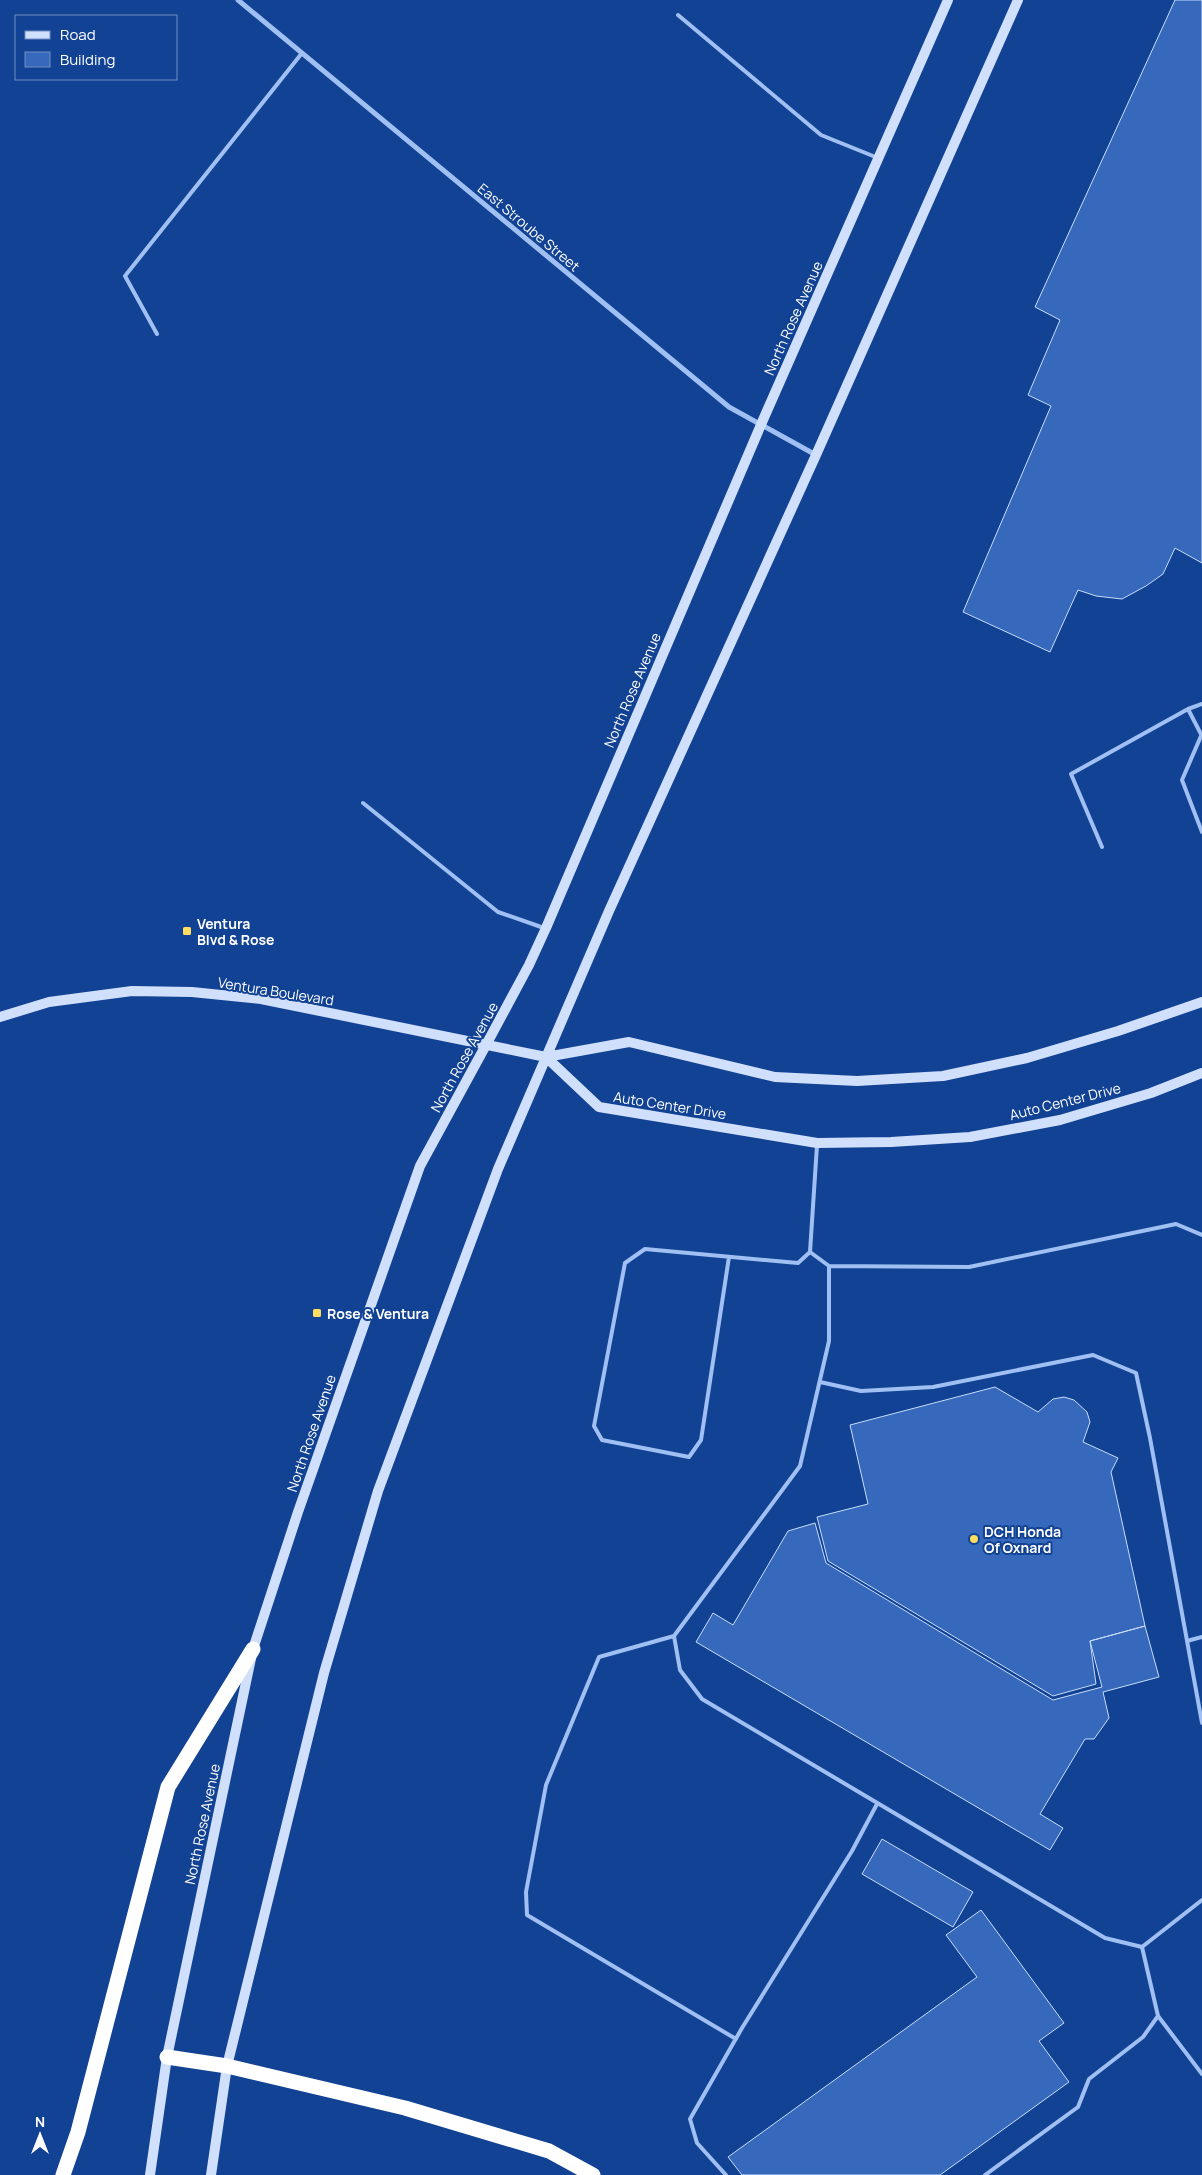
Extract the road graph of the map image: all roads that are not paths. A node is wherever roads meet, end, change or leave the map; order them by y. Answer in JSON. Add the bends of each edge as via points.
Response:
{"nodes":[{"id":1,"x":238,"y":0,"type":"edge"},
{"id":2,"x":948,"y":0,"type":"edge"},
{"id":3,"x":1018,"y":0,"type":"edge"},
{"id":4,"x":678,"y":15,"type":"dead end"},
{"id":5,"x":302,"y":53,"type":"junction"},
{"id":6,"x":878,"y":158,"type":"junction"},
{"id":7,"x":157,"y":334,"type":"dead end"},
{"id":8,"x":761,"y":424,"type":"junction"},
{"id":9,"x":816,"y":455,"type":"junction"},
{"id":10,"x":1202,"y":704,"type":"edge"},
{"id":11,"x":1188,"y":709,"type":"junction"},
{"id":12,"x":1202,"y":736,"type":"edge"},
{"id":13,"x":362,"y":803,"type":"dead end"},
{"id":14,"x":1202,"y":832,"type":"edge"},
{"id":15,"x":1102,"y":847,"type":"dead end"},
{"id":16,"x":546,"y":928,"type":"junction"},
{"id":17,"x":1202,"y":1002,"type":"edge"},
{"id":18,"x":0,"y":1016,"type":"edge"},
{"id":19,"x":486,"y":1045,"type":"junction"},
{"id":20,"x":546,"y":1057,"type":"junction"},
{"id":21,"x":1202,"y":1072,"type":"edge"},
{"id":22,"x":817,"y":1143,"type":"junction"},
{"id":23,"x":1202,"y":1235,"type":"edge"},
{"id":24,"x":810,"y":1252,"type":"junction"},
{"id":25,"x":730,"y":1257,"type":"junction"},
{"id":26,"x":829,"y":1266,"type":"junction"},
{"id":27,"x":820,"y":1382,"type":"junction"},
{"id":28,"x":674,"y":1636,"type":"junction"},
{"id":29,"x":1202,"y":1637,"type":"edge"},
{"id":30,"x":1187,"y":1641,"type":"junction"},
{"id":31,"x":254,"y":1649,"type":"junction"},
{"id":32,"x":1202,"y":1723,"type":"edge"},
{"id":33,"x":877,"y":1804,"type":"junction"},
{"id":34,"x":1202,"y":1900,"type":"edge"},
{"id":35,"x":1142,"y":1947,"type":"junction"},
{"id":36,"x":1158,"y":2016,"type":"junction"},
{"id":37,"x":736,"y":2039,"type":"junction"},
{"id":38,"x":167,"y":2057,"type":"junction"},
{"id":39,"x":227,"y":2066,"type":"junction"},
{"id":40,"x":1202,"y":2074,"type":"edge"},
{"id":41,"x":63,"y":2175,"type":"edge"},
{"id":42,"x":150,"y":2175,"type":"edge"},
{"id":43,"x":211,"y":2175,"type":"edge"},
{"id":44,"x":593,"y":2175,"type":"edge"},
{"id":45,"x":726,"y":2175,"type":"edge"},
{"id":46,"x":985,"y":2175,"type":"edge"}],
"edges":[{"from":1,"to":5,"type":"street","name":"East Stroube Street"},
{"from":2,"to":6,"type":"main road","name":"North Rose Avenue"},
{"from":3,"to":9,"type":"main road"},
{"from":4,"to":6,"type":"lane","via":[[821,136]]},
{"from":5,"to":7,"type":"lane","via":[[125,276]]},
{"from":5,"to":8,"type":"street","name":"East Stroube Street","via":[[729,407]]},
{"from":6,"to":8,"type":"main road","name":"North Rose Avenue"},
{"from":8,"to":9,"type":"street","name":"East Stroube Street"},
{"from":8,"to":16,"type":"main road","name":"North Rose Avenue"},
{"from":9,"to":20,"type":"main road"},
{"from":10,"to":11,"type":"lane"},
{"from":11,"to":12,"type":"lane"},
{"from":11,"to":15,"type":"lane","via":[[1072,774]]},
{"from":12,"to":14,"type":"lane","via":[[1182,780]]},
{"from":13,"to":16,"type":"lane","via":[[498,912]]},
{"from":16,"to":19,"type":"main road","name":"North Rose Avenue"},
{"from":17,"to":20,"type":"main road","via":[[1027,1058],[942,1076],[857,1081],[775,1077],[629,1042]]},
{"from":18,"to":19,"type":"main road","name":"Ventura Boulevard","via":[[49,1002],[132,991],[192,992],[261,999]]},
{"from":19,"to":20,"type":"main road","name":"Ventura Boulevard"},
{"from":19,"to":31,"type":"main road","name":"North Rose Avenue","via":[[420,1166],[298,1512]]},
{"from":20,"to":22,"type":"main road","name":"Auto Center Drive","via":[[599,1107]]},
{"from":20,"to":39,"type":"main road","via":[[498,1169],[378,1491],[324,1672]]},
{"from":21,"to":22,"type":"main road","name":"Auto Center Drive","via":[[1152,1093],[1060,1120],[970,1138]]},
{"from":22,"to":24,"type":"lane"},
{"from":23,"to":26,"type":"lane","via":[[1176,1224],[969,1267]]},
{"from":24,"to":25,"type":"lane","via":[[798,1263]]},
{"from":24,"to":26,"type":"lane"},
{"from":25,"to":25,"type":"lane","via":[[645,1248],[625,1263],[594,1426],[602,1440],[689,1456],[702,1440]]},
{"from":26,"to":27,"type":"lane","via":[[829,1341]]},
{"from":27,"to":28,"type":"lane","via":[[800,1466]]},
{"from":27,"to":30,"type":"lane","via":[[861,1391],[933,1387],[1093,1355],[1136,1373]]},
{"from":28,"to":33,"type":"lane","via":[[680,1670],[702,1699]]},
{"from":28,"to":37,"type":"lane","via":[[599,1656],[546,1785],[526,1892],[527,1915]]},
{"from":29,"to":30,"type":"lane"},
{"from":30,"to":32,"type":"lane"},
{"from":31,"to":38,"type":"main road","name":"North Rose Avenue"},
{"from":31,"to":41,"type":"highway","via":[[168,1787],[78,2132]]},
{"from":33,"to":35,"type":"lane","via":[[1105,1938]]},
{"from":33,"to":37,"type":"lane","via":[[852,1851]]},
{"from":34,"to":35,"type":"lane"},
{"from":35,"to":36,"type":"lane"},
{"from":36,"to":40,"type":"lane"},
{"from":36,"to":46,"type":"lane","via":[[1143,2037],[1089,2079],[1078,2107]]},
{"from":37,"to":45,"type":"lane","via":[[690,2119],[697,2142]]},
{"from":38,"to":39,"type":"highway"},
{"from":38,"to":42,"type":"main road","name":"North Rose Avenue"},
{"from":39,"to":43,"type":"main road"},
{"from":39,"to":44,"type":"highway","via":[[405,2108],[549,2151]]}]}
